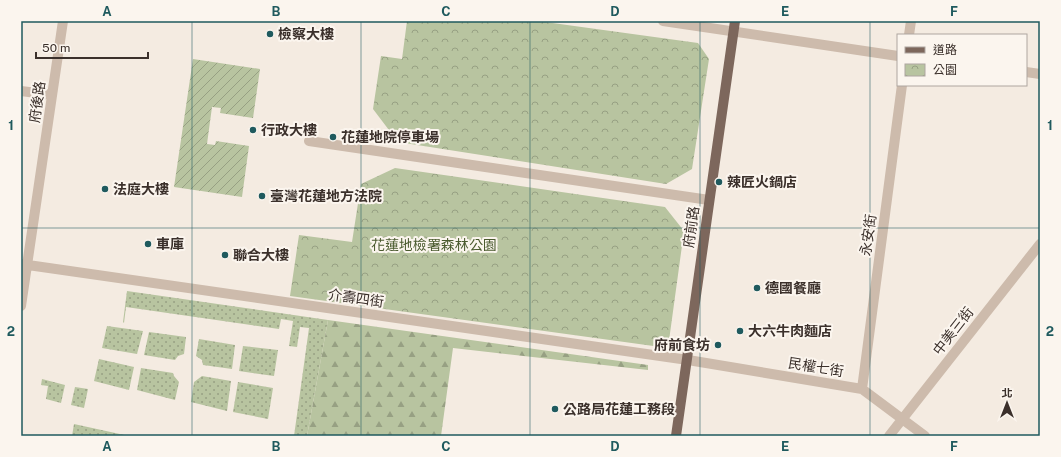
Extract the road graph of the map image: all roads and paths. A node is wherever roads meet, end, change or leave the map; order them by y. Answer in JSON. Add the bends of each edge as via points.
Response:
{"nodes":[{"id":1,"x":63,"y":21,"type":"edge"},
{"id":2,"x":663,"y":21,"type":"edge"},
{"id":3,"x":911,"y":21,"type":"edge"},
{"id":4,"x":734,"y":26,"type":"edge"},
{"id":5,"x":909,"y":34,"type":"edge"},
{"id":6,"x":897,"y":56,"type":"edge"},
{"id":7,"x":1027,"y":72,"type":"edge"},
{"id":8,"x":1040,"y":74,"type":"edge"},
{"id":9,"x":902,"y":86,"type":"edge"},
{"id":10,"x":21,"y":91,"type":"edge"},
{"id":11,"x":52,"y":96,"type":"junction"},
{"id":12,"x":309,"y":141,"type":"dead end"},
{"id":13,"x":709,"y":200,"type":"junction"},
{"id":14,"x":1040,"y":244,"type":"edge"},
{"id":15,"x":24,"y":265,"type":"edge"},
{"id":16,"x":21,"y":306,"type":"edge"},
{"id":17,"x":688,"y":360,"type":"junction"},
{"id":18,"x":862,"y":388,"type":"junction"},
{"id":19,"x":902,"y":419,"type":"junction"},
{"id":20,"x":676,"y":436,"type":"edge"},
{"id":21,"x":889,"y":436,"type":"edge"},
{"id":22,"x":925,"y":436,"type":"edge"}],
"edges":[{"from":1,"to":11,"type":"street","name":"府後路"},
{"from":2,"to":4,"type":"street"},
{"from":3,"to":5,"type":"street"},
{"from":4,"to":6,"type":"street"},
{"from":4,"to":13,"type":"main road","name":"府前路"},
{"from":7,"to":8,"type":"street"},
{"from":9,"to":18,"type":"street","name":"永安街"},
{"from":10,"to":11,"type":"street"},
{"from":11,"to":15,"type":"street","name":"府後路"},
{"from":12,"to":13,"type":"street"},
{"from":13,"to":17,"type":"main road","name":"府前路"},
{"from":14,"to":19,"type":"street","name":"中美三街"},
{"from":15,"to":16,"type":"street","name":"府後路"},
{"from":15,"to":17,"type":"street","name":"介壽四街"},
{"from":17,"to":18,"type":"street","name":"民權七街"},
{"from":17,"to":20,"type":"main road","name":"府前路"},
{"from":18,"to":19,"type":"street","name":"民權七街"},
{"from":19,"to":21,"type":"street","name":"中美三街"},
{"from":19,"to":22,"type":"street","name":"民權七街"}]}
